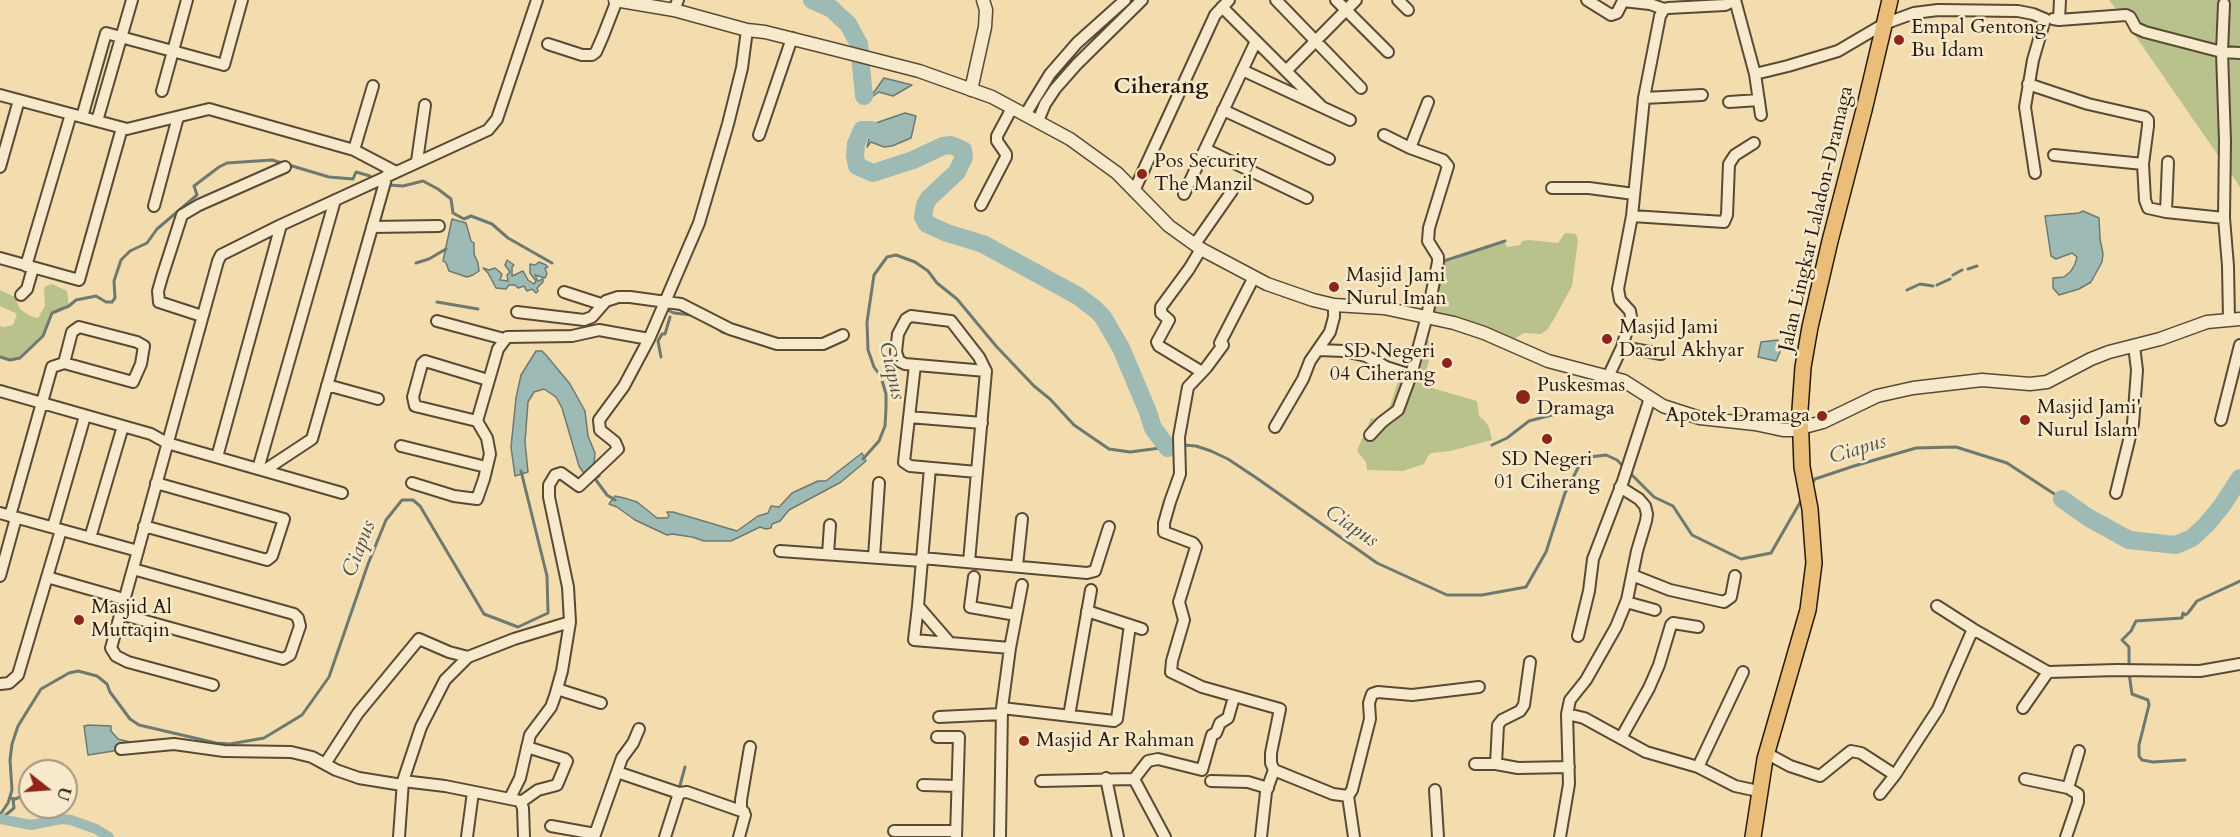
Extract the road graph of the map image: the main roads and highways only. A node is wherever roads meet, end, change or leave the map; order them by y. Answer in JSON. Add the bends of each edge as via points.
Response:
{"nodes":[{"id":1,"x":1890,"y":0,"type":"edge"},
{"id":2,"x":1753,"y":837,"type":"edge"}],
"edges":[{"from":1,"to":2,"type":"main road","name":"Jalan Lingkar Laladon-Dramaga","via":[[1803,367],[1802,467],[1814,563],[1808,610],[1766,753]]}]}
